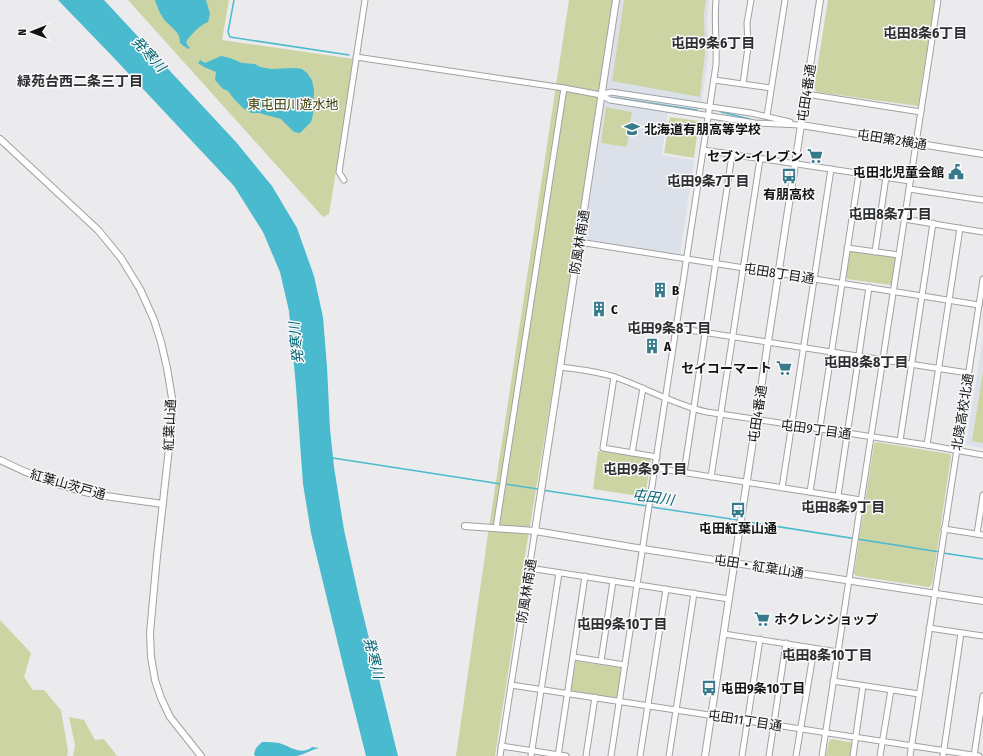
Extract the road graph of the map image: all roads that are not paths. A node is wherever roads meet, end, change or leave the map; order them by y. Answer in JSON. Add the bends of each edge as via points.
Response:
{"nodes":[{"id":1,"x":365,"y":0,"type":"edge"},
{"id":2,"x":616,"y":0,"type":"edge"},
{"id":3,"x":716,"y":0,"type":"edge"},
{"id":4,"x":751,"y":0,"type":"edge"},
{"id":5,"x":785,"y":0,"type":"edge"},
{"id":6,"x":820,"y":0,"type":"edge"},
{"id":7,"x":938,"y":0,"type":"edge"},
{"id":8,"x":356,"y":57,"type":"junction"},
{"id":9,"x":714,"y":80,"type":"junction"},
{"id":10,"x":743,"y":84,"type":"junction"},
{"id":11,"x":564,"y":88,"type":"junction"},
{"id":12,"x":771,"y":88,"type":"junction"},
{"id":13,"x":806,"y":94,"type":"junction"},
{"id":14,"x":601,"y":95,"type":"junction"},
{"id":15,"x":710,"y":106,"type":"junction"},
{"id":16,"x":921,"y":112,"type":"junction"},
{"id":17,"x":709,"y":115,"type":"junction"},
{"id":18,"x":767,"y":116,"type":"junction"},
{"id":19,"x":801,"y":125,"type":"junction"},
{"id":20,"x":0,"y":139,"type":"edge"},
{"id":21,"x":916,"y":143,"type":"junction"},
{"id":22,"x":703,"y":150,"type":"junction"},
{"id":23,"x":732,"y":154,"type":"junction"},
{"id":24,"x":983,"y":154,"type":"edge"},
{"id":25,"x":760,"y":159,"type":"junction"},
{"id":26,"x":795,"y":164,"type":"junction"},
{"id":27,"x":831,"y":169,"type":"junction"},
{"id":28,"x":859,"y":173,"type":"junction"},
{"id":29,"x":886,"y":177,"type":"junction"},
{"id":30,"x":344,"y":180,"type":"dead end"},
{"id":31,"x":910,"y":181,"type":"junction"},
{"id":32,"x":909,"y":189,"type":"junction"},
{"id":33,"x":983,"y":200,"type":"edge"},
{"id":34,"x":904,"y":219,"type":"junction"},
{"id":35,"x":933,"y":224,"type":"junction"},
{"id":36,"x":960,"y":228,"type":"junction"},
{"id":37,"x":983,"y":232,"type":"edge"},
{"id":38,"x":579,"y":242,"type":"junction"},
{"id":39,"x":847,"y":248,"type":"junction"},
{"id":40,"x":875,"y":252,"type":"junction"},
{"id":41,"x":899,"y":255,"type":"junction"},
{"id":42,"x":686,"y":259,"type":"junction"},
{"id":43,"x":716,"y":264,"type":"junction"},
{"id":44,"x":744,"y":268,"type":"junction"},
{"id":45,"x":778,"y":273,"type":"junction"},
{"id":46,"x":814,"y":279,"type":"junction"},
{"id":47,"x":983,"y":279,"type":"edge"},
{"id":48,"x":842,"y":283,"type":"junction"},
{"id":49,"x":869,"y":287,"type":"junction"},
{"id":50,"x":893,"y":291,"type":"junction"},
{"id":51,"x":922,"y":296,"type":"junction"},
{"id":52,"x":949,"y":300,"type":"junction"},
{"id":53,"x":979,"y":305,"type":"junction"},
{"id":54,"x":676,"y":328,"type":"junction"},
{"id":55,"x":705,"y":333,"type":"junction"},
{"id":56,"x":733,"y":337,"type":"junction"},
{"id":57,"x":768,"y":342,"type":"junction"},
{"id":58,"x":804,"y":348,"type":"junction"},
{"id":59,"x":831,"y":352,"type":"junction"},
{"id":60,"x":859,"y":357,"type":"junction"},
{"id":61,"x":883,"y":360,"type":"junction"},
{"id":62,"x":912,"y":364,"type":"junction"},
{"id":63,"x":560,"y":367,"type":"junction"},
{"id":64,"x":939,"y":369,"type":"junction"},
{"id":65,"x":968,"y":373,"type":"junction"},
{"id":66,"x":614,"y":377,"type":"junction"},
{"id":67,"x":643,"y":388,"type":"junction"},
{"id":68,"x":666,"y":399,"type":"junction"},
{"id":69,"x":694,"y":409,"type":"junction"},
{"id":70,"x":721,"y":414,"type":"junction"},
{"id":71,"x":756,"y":420,"type":"junction"},
{"id":72,"x":792,"y":425,"type":"junction"},
{"id":73,"x":819,"y":429,"type":"junction"},
{"id":74,"x":847,"y":433,"type":"junction"},
{"id":75,"x":871,"y":437,"type":"junction"},
{"id":76,"x":900,"y":441,"type":"junction"},
{"id":77,"x":927,"y":445,"type":"junction"},
{"id":78,"x":956,"y":450,"type":"junction"},
{"id":79,"x":632,"y":452,"type":"junction"},
{"id":80,"x":983,"y":455,"type":"edge"},
{"id":81,"x":657,"y":457,"type":"junction"},
{"id":82,"x":0,"y":460,"type":"edge"},
{"id":83,"x":655,"y":468,"type":"junction"},
{"id":84,"x":684,"y":473,"type":"junction"},
{"id":85,"x":711,"y":477,"type":"junction"},
{"id":86,"x":747,"y":482,"type":"junction"},
{"id":87,"x":782,"y":488,"type":"junction"},
{"id":88,"x":810,"y":492,"type":"junction"},
{"id":89,"x":983,"y":495,"type":"edge"},
{"id":90,"x":838,"y":496,"type":"junction"},
{"id":91,"x":861,"y":500,"type":"junction"},
{"id":92,"x":163,"y":504,"type":"junction"},
{"id":93,"x":466,"y":526,"type":"dead end"},
{"id":94,"x":496,"y":528,"type":"junction"},
{"id":95,"x":944,"y":529,"type":"junction"},
{"id":96,"x":535,"y":531,"type":"junction"},
{"id":97,"x":977,"y":534,"type":"junction"},
{"id":98,"x":983,"y":535,"type":"edge"},
{"id":99,"x":643,"y":549,"type":"junction"},
{"id":100,"x":735,"y":562,"type":"junction"},
{"id":101,"x":529,"y":568,"type":"junction"},
{"id":102,"x":559,"y":572,"type":"junction"},
{"id":103,"x":586,"y":576,"type":"junction"},
{"id":104,"x":849,"y":580,"type":"junction"},
{"id":105,"x":613,"y":581,"type":"junction"},
{"id":106,"x":637,"y":584,"type":"junction"},
{"id":107,"x":666,"y":589,"type":"junction"},
{"id":108,"x":694,"y":593,"type":"junction"},
{"id":109,"x":934,"y":594,"type":"junction"},
{"id":110,"x":729,"y":599,"type":"junction"},
{"id":111,"x":983,"y":601,"type":"edge"},
{"id":112,"x":929,"y":628,"type":"junction"},
{"id":113,"x":961,"y":633,"type":"junction"},
{"id":114,"x":724,"y":634,"type":"junction"},
{"id":115,"x":983,"y":636,"type":"edge"},
{"id":116,"x":760,"y":639,"type":"junction"},
{"id":117,"x":786,"y":643,"type":"junction"},
{"id":118,"x":814,"y":649,"type":"junction"},
{"id":119,"x":838,"y":652,"type":"junction"},
{"id":120,"x":574,"y":657,"type":"junction"},
{"id":121,"x":601,"y":661,"type":"junction"},
{"id":122,"x":625,"y":665,"type":"junction"},
{"id":123,"x":833,"y":681,"type":"junction"},
{"id":124,"x":511,"y":685,"type":"junction"},
{"id":125,"x":863,"y":686,"type":"junction"},
{"id":126,"x":541,"y":689,"type":"junction"},
{"id":127,"x":891,"y":690,"type":"junction"},
{"id":128,"x":568,"y":693,"type":"junction"},
{"id":129,"x":919,"y":694,"type":"junction"},
{"id":130,"x":983,"y":696,"type":"edge"},
{"id":131,"x":595,"y":698,"type":"junction"},
{"id":132,"x":619,"y":701,"type":"junction"},
{"id":133,"x":648,"y":705,"type":"junction"},
{"id":134,"x":676,"y":709,"type":"junction"},
{"id":135,"x":712,"y":715,"type":"junction"},
{"id":136,"x":747,"y":720,"type":"junction"},
{"id":137,"x":774,"y":724,"type":"junction"},
{"id":138,"x":800,"y":729,"type":"junction"},
{"id":139,"x":826,"y":732,"type":"junction"},
{"id":140,"x":855,"y":737,"type":"junction"},
{"id":141,"x":883,"y":741,"type":"junction"},
{"id":142,"x":501,"y":746,"type":"junction"},
{"id":143,"x":911,"y":746,"type":"junction"},
{"id":144,"x":531,"y":753,"type":"edge"},
{"id":145,"x":943,"y":753,"type":"edge"},
{"id":146,"x":559,"y":755,"type":"edge"},
{"id":147,"x":202,"y":756,"type":"edge"},
{"id":148,"x":500,"y":756,"type":"edge"},
{"id":149,"x":566,"y":756,"type":"edge"},
{"id":150,"x":586,"y":756,"type":"edge"},
{"id":151,"x":611,"y":756,"type":"edge"},
{"id":152,"x":640,"y":756,"type":"edge"},
{"id":153,"x":669,"y":756,"type":"edge"},
{"id":154,"x":705,"y":756,"type":"edge"},
{"id":155,"x":742,"y":756,"type":"edge"},
{"id":156,"x":769,"y":756,"type":"edge"},
{"id":157,"x":796,"y":756,"type":"edge"},
{"id":158,"x":822,"y":756,"type":"edge"},
{"id":159,"x":853,"y":756,"type":"edge"},
{"id":160,"x":880,"y":756,"type":"edge"},
{"id":161,"x":910,"y":756,"type":"edge"},
{"id":162,"x":976,"y":756,"type":"edge"}],
"edges":[{"from":1,"to":8,"type":"street"},
{"from":2,"to":14,"type":"street","name":"防風林南通"},
{"from":3,"to":9,"type":"street","via":[[717,47]]},
{"from":4,"to":10,"type":"street"},
{"from":5,"to":12,"type":"street"},
{"from":6,"to":13,"type":"street","name":"屯田4番通"},
{"from":7,"to":16,"type":"street"},
{"from":8,"to":11,"type":"street"},
{"from":8,"to":30,"type":"street","via":[[339,172]]},
{"from":9,"to":10,"type":"street"},
{"from":9,"to":15,"type":"street"},
{"from":10,"to":12,"type":"street"},
{"from":11,"to":14,"type":"street"},
{"from":11,"to":94,"type":"street"},
{"from":12,"to":18,"type":"street"},
{"from":13,"to":16,"type":"street"},
{"from":13,"to":19,"type":"street","name":"屯田4番通"},
{"from":14,"to":15,"type":"street","via":[[611,92]]},
{"from":14,"to":17,"type":"street","via":[[610,100]]},
{"from":14,"to":38,"type":"street","name":"防風林南通"},
{"from":15,"to":17,"type":"street"},
{"from":15,"to":18,"type":"street"},
{"from":16,"to":21,"type":"street"},
{"from":17,"to":19,"type":"street","via":[[755,123]]},
{"from":17,"to":22,"type":"street"},
{"from":18,"to":19,"type":"street"},
{"from":19,"to":21,"type":"street","name":"屯田第2横通"},
{"from":19,"to":26,"type":"street","name":"屯田4番通"},
{"from":20,"to":92,"type":"street","name":"紅葉山通","via":[[98,230],[121,258],[140,289],[154,320],[172,398]]},
{"from":21,"to":24,"type":"street","name":"屯田第2横通"},
{"from":21,"to":31,"type":"street"},
{"from":22,"to":23,"type":"street"},
{"from":22,"to":42,"type":"street"},
{"from":23,"to":25,"type":"street"},
{"from":23,"to":43,"type":"street"},
{"from":25,"to":26,"type":"street"},
{"from":25,"to":44,"type":"street"},
{"from":26,"to":27,"type":"street"},
{"from":26,"to":45,"type":"street","name":"屯田4番通"},
{"from":27,"to":28,"type":"street"},
{"from":27,"to":46,"type":"street"},
{"from":28,"to":29,"type":"street"},
{"from":28,"to":39,"type":"street"},
{"from":29,"to":31,"type":"street"},
{"from":29,"to":40,"type":"street"},
{"from":31,"to":32,"type":"street"},
{"from":32,"to":33,"type":"street"},
{"from":32,"to":34,"type":"street"},
{"from":34,"to":35,"type":"street"},
{"from":34,"to":41,"type":"street"},
{"from":35,"to":36,"type":"street"},
{"from":35,"to":51,"type":"street"},
{"from":36,"to":37,"type":"street"},
{"from":36,"to":52,"type":"street"},
{"from":38,"to":42,"type":"street","name":"屯田8丁目通"},
{"from":38,"to":63,"type":"street","name":"防風林南通"},
{"from":39,"to":40,"type":"street"},
{"from":39,"to":48,"type":"street"},
{"from":40,"to":41,"type":"street"},
{"from":41,"to":50,"type":"street"},
{"from":42,"to":43,"type":"street","name":"屯田8丁目通"},
{"from":42,"to":54,"type":"street"},
{"from":43,"to":44,"type":"street","name":"屯田8丁目通"},
{"from":43,"to":55,"type":"street"},
{"from":44,"to":45,"type":"street","name":"屯田8丁目通"},
{"from":44,"to":56,"type":"street"},
{"from":45,"to":46,"type":"street","name":"屯田8丁目通"},
{"from":45,"to":57,"type":"street","name":"屯田4番通"},
{"from":46,"to":48,"type":"street","name":"屯田8丁目通"},
{"from":46,"to":58,"type":"street"},
{"from":47,"to":53,"type":"street","name":"北陵高校北通"},
{"from":48,"to":49,"type":"street","name":"屯田8丁目通"},
{"from":48,"to":59,"type":"street"},
{"from":49,"to":50,"type":"street","name":"屯田8丁目通"},
{"from":49,"to":60,"type":"street"},
{"from":50,"to":51,"type":"street","name":"屯田8丁目通"},
{"from":50,"to":61,"type":"street"},
{"from":51,"to":52,"type":"street","name":"屯田8丁目通"},
{"from":51,"to":62,"type":"street"},
{"from":52,"to":53,"type":"street","name":"屯田8丁目通"},
{"from":52,"to":64,"type":"street"},
{"from":53,"to":65,"type":"street","name":"北陵高校北通"},
{"from":54,"to":55,"type":"street"},
{"from":54,"to":68,"type":"street"},
{"from":55,"to":56,"type":"street"},
{"from":55,"to":69,"type":"street"},
{"from":56,"to":57,"type":"street"},
{"from":56,"to":70,"type":"street"},
{"from":57,"to":58,"type":"street"},
{"from":57,"to":71,"type":"street","name":"屯田4番通"},
{"from":58,"to":59,"type":"street"},
{"from":58,"to":72,"type":"street"},
{"from":59,"to":60,"type":"street"},
{"from":59,"to":73,"type":"street"},
{"from":60,"to":61,"type":"street"},
{"from":60,"to":74,"type":"street"},
{"from":61,"to":62,"type":"street"},
{"from":61,"to":75,"type":"street"},
{"from":62,"to":64,"type":"street"},
{"from":62,"to":76,"type":"street"},
{"from":63,"to":66,"type":"street","name":"屯田9丁目通"},
{"from":63,"to":96,"type":"street","name":"防風林南通"},
{"from":64,"to":65,"type":"street"},
{"from":64,"to":77,"type":"street"},
{"from":65,"to":78,"type":"street","name":"北陵高校北通"},
{"from":66,"to":67,"type":"street","name":"屯田9丁目通"},
{"from":66,"to":79,"type":"street","via":[[603,448]]},
{"from":67,"to":68,"type":"street","name":"屯田9丁目通"},
{"from":67,"to":79,"type":"street"},
{"from":68,"to":69,"type":"street","name":"屯田9丁目通"},
{"from":68,"to":81,"type":"street"},
{"from":69,"to":70,"type":"street","name":"屯田9丁目通"},
{"from":69,"to":84,"type":"street"},
{"from":70,"to":71,"type":"street","name":"屯田9丁目通"},
{"from":70,"to":85,"type":"street"},
{"from":71,"to":72,"type":"street","name":"屯田9丁目通"},
{"from":71,"to":86,"type":"street","name":"屯田4番通"},
{"from":72,"to":73,"type":"street","name":"屯田9丁目通"},
{"from":72,"to":87,"type":"street"},
{"from":73,"to":74,"type":"street","name":"屯田9丁目通"},
{"from":73,"to":88,"type":"street"},
{"from":74,"to":75,"type":"street","name":"屯田9丁目通"},
{"from":74,"to":90,"type":"street"},
{"from":75,"to":76,"type":"street","name":"屯田9丁目通"},
{"from":75,"to":91,"type":"street"},
{"from":76,"to":77,"type":"street","name":"屯田9丁目通"},
{"from":77,"to":78,"type":"street","name":"屯田9丁目通"},
{"from":78,"to":80,"type":"street","name":"屯田9丁目通"},
{"from":78,"to":95,"type":"street","name":"北陵高校北通"},
{"from":79,"to":81,"type":"street"},
{"from":81,"to":83,"type":"street"},
{"from":82,"to":92,"type":"street","name":"紅葉山茨戸通","via":[[40,477],[89,492]]},
{"from":83,"to":84,"type":"street"},
{"from":83,"to":99,"type":"street"},
{"from":84,"to":85,"type":"street"},
{"from":85,"to":86,"type":"street"},
{"from":86,"to":87,"type":"street"},
{"from":86,"to":100,"type":"street","name":"屯田4番通"},
{"from":87,"to":88,"type":"street"},
{"from":88,"to":90,"type":"street"},
{"from":89,"to":97,"type":"street"},
{"from":90,"to":91,"type":"street"},
{"from":91,"to":104,"type":"street"},
{"from":92,"to":147,"type":"street","name":"紅葉山通","via":[[150,633],[150,657],[155,680],[170,717]]},
{"from":93,"to":94,"type":"street","name":"屯田・紅葉山通"},
{"from":94,"to":96,"type":"street","name":"屯田・紅葉山通"},
{"from":95,"to":97,"type":"street"},
{"from":95,"to":109,"type":"street","name":"北陵高校北通"},
{"from":96,"to":99,"type":"street","name":"屯田・紅葉山通"},
{"from":96,"to":101,"type":"street","name":"防風林南通"},
{"from":97,"to":98,"type":"street"},
{"from":99,"to":100,"type":"street","name":"屯田・紅葉山通"},
{"from":99,"to":106,"type":"street"},
{"from":100,"to":104,"type":"street","name":"屯田・紅葉山通"},
{"from":100,"to":110,"type":"street","name":"屯田4番通"},
{"from":101,"to":102,"type":"street"},
{"from":101,"to":124,"type":"street","name":"防風林南通"},
{"from":102,"to":103,"type":"street"},
{"from":102,"to":126,"type":"street"},
{"from":103,"to":105,"type":"street"},
{"from":103,"to":120,"type":"street"},
{"from":104,"to":109,"type":"street","name":"屯田・紅葉山通"},
{"from":104,"to":119,"type":"street"},
{"from":105,"to":106,"type":"street"},
{"from":105,"to":121,"type":"street"},
{"from":106,"to":107,"type":"street"},
{"from":106,"to":122,"type":"street"},
{"from":107,"to":108,"type":"street"},
{"from":107,"to":133,"type":"street"},
{"from":108,"to":110,"type":"street"},
{"from":108,"to":134,"type":"street"},
{"from":109,"to":111,"type":"street","name":"屯田・紅葉山通"},
{"from":109,"to":112,"type":"street"},
{"from":110,"to":114,"type":"street","name":"屯田4番通"},
{"from":112,"to":113,"type":"street"},
{"from":112,"to":129,"type":"street"},
{"from":113,"to":115,"type":"street"},
{"from":113,"to":145,"type":"street"},
{"from":114,"to":116,"type":"street"},
{"from":114,"to":135,"type":"street","name":"屯田4番通"},
{"from":116,"to":117,"type":"street"},
{"from":116,"to":136,"type":"street"},
{"from":117,"to":118,"type":"street"},
{"from":117,"to":137,"type":"street"},
{"from":118,"to":119,"type":"street"},
{"from":118,"to":138,"type":"street"},
{"from":119,"to":123,"type":"street"},
{"from":120,"to":121,"type":"street"},
{"from":120,"to":128,"type":"street"},
{"from":121,"to":122,"type":"street"},
{"from":122,"to":132,"type":"street"},
{"from":123,"to":125,"type":"street"},
{"from":123,"to":139,"type":"street"},
{"from":124,"to":126,"type":"street","name":"屯田11丁目通"},
{"from":124,"to":142,"type":"street","name":"防風林南通"},
{"from":125,"to":127,"type":"street"},
{"from":125,"to":140,"type":"street"},
{"from":126,"to":128,"type":"street","name":"屯田11丁目通"},
{"from":126,"to":144,"type":"street"},
{"from":127,"to":129,"type":"street"},
{"from":127,"to":141,"type":"street"},
{"from":128,"to":131,"type":"street","name":"屯田11丁目通"},
{"from":128,"to":146,"type":"street"},
{"from":129,"to":143,"type":"street"},
{"from":130,"to":162,"type":"street"},
{"from":131,"to":132,"type":"street","name":"屯田11丁目通"},
{"from":131,"to":150,"type":"street"},
{"from":132,"to":133,"type":"street","name":"屯田11丁目通"},
{"from":132,"to":151,"type":"street"},
{"from":133,"to":134,"type":"street","name":"屯田11丁目通"},
{"from":133,"to":152,"type":"street"},
{"from":134,"to":135,"type":"street","name":"屯田11丁目通"},
{"from":134,"to":153,"type":"street"},
{"from":135,"to":136,"type":"street","name":"屯田11丁目通"},
{"from":135,"to":154,"type":"street","name":"屯田4番通"},
{"from":136,"to":137,"type":"street","name":"屯田11丁目通"},
{"from":136,"to":155,"type":"street"},
{"from":137,"to":138,"type":"street","name":"屯田11丁目通"},
{"from":137,"to":156,"type":"street"},
{"from":138,"to":139,"type":"street","name":"屯田11丁目通"},
{"from":138,"to":157,"type":"street"},
{"from":139,"to":140,"type":"street","name":"屯田11丁目通"},
{"from":139,"to":158,"type":"street"},
{"from":140,"to":141,"type":"street","name":"屯田11丁目通"},
{"from":140,"to":159,"type":"street"},
{"from":141,"to":143,"type":"street","name":"屯田11丁目通"},
{"from":141,"to":160,"type":"street"},
{"from":142,"to":144,"type":"street"},
{"from":142,"to":148,"type":"street","name":"防風林南通"},
{"from":143,"to":145,"type":"street","name":"屯田11丁目通"},
{"from":143,"to":161,"type":"street"},
{"from":144,"to":146,"type":"street"},
{"from":145,"to":162,"type":"street","name":"屯田11丁目通"},
{"from":146,"to":149,"type":"street"}]}
